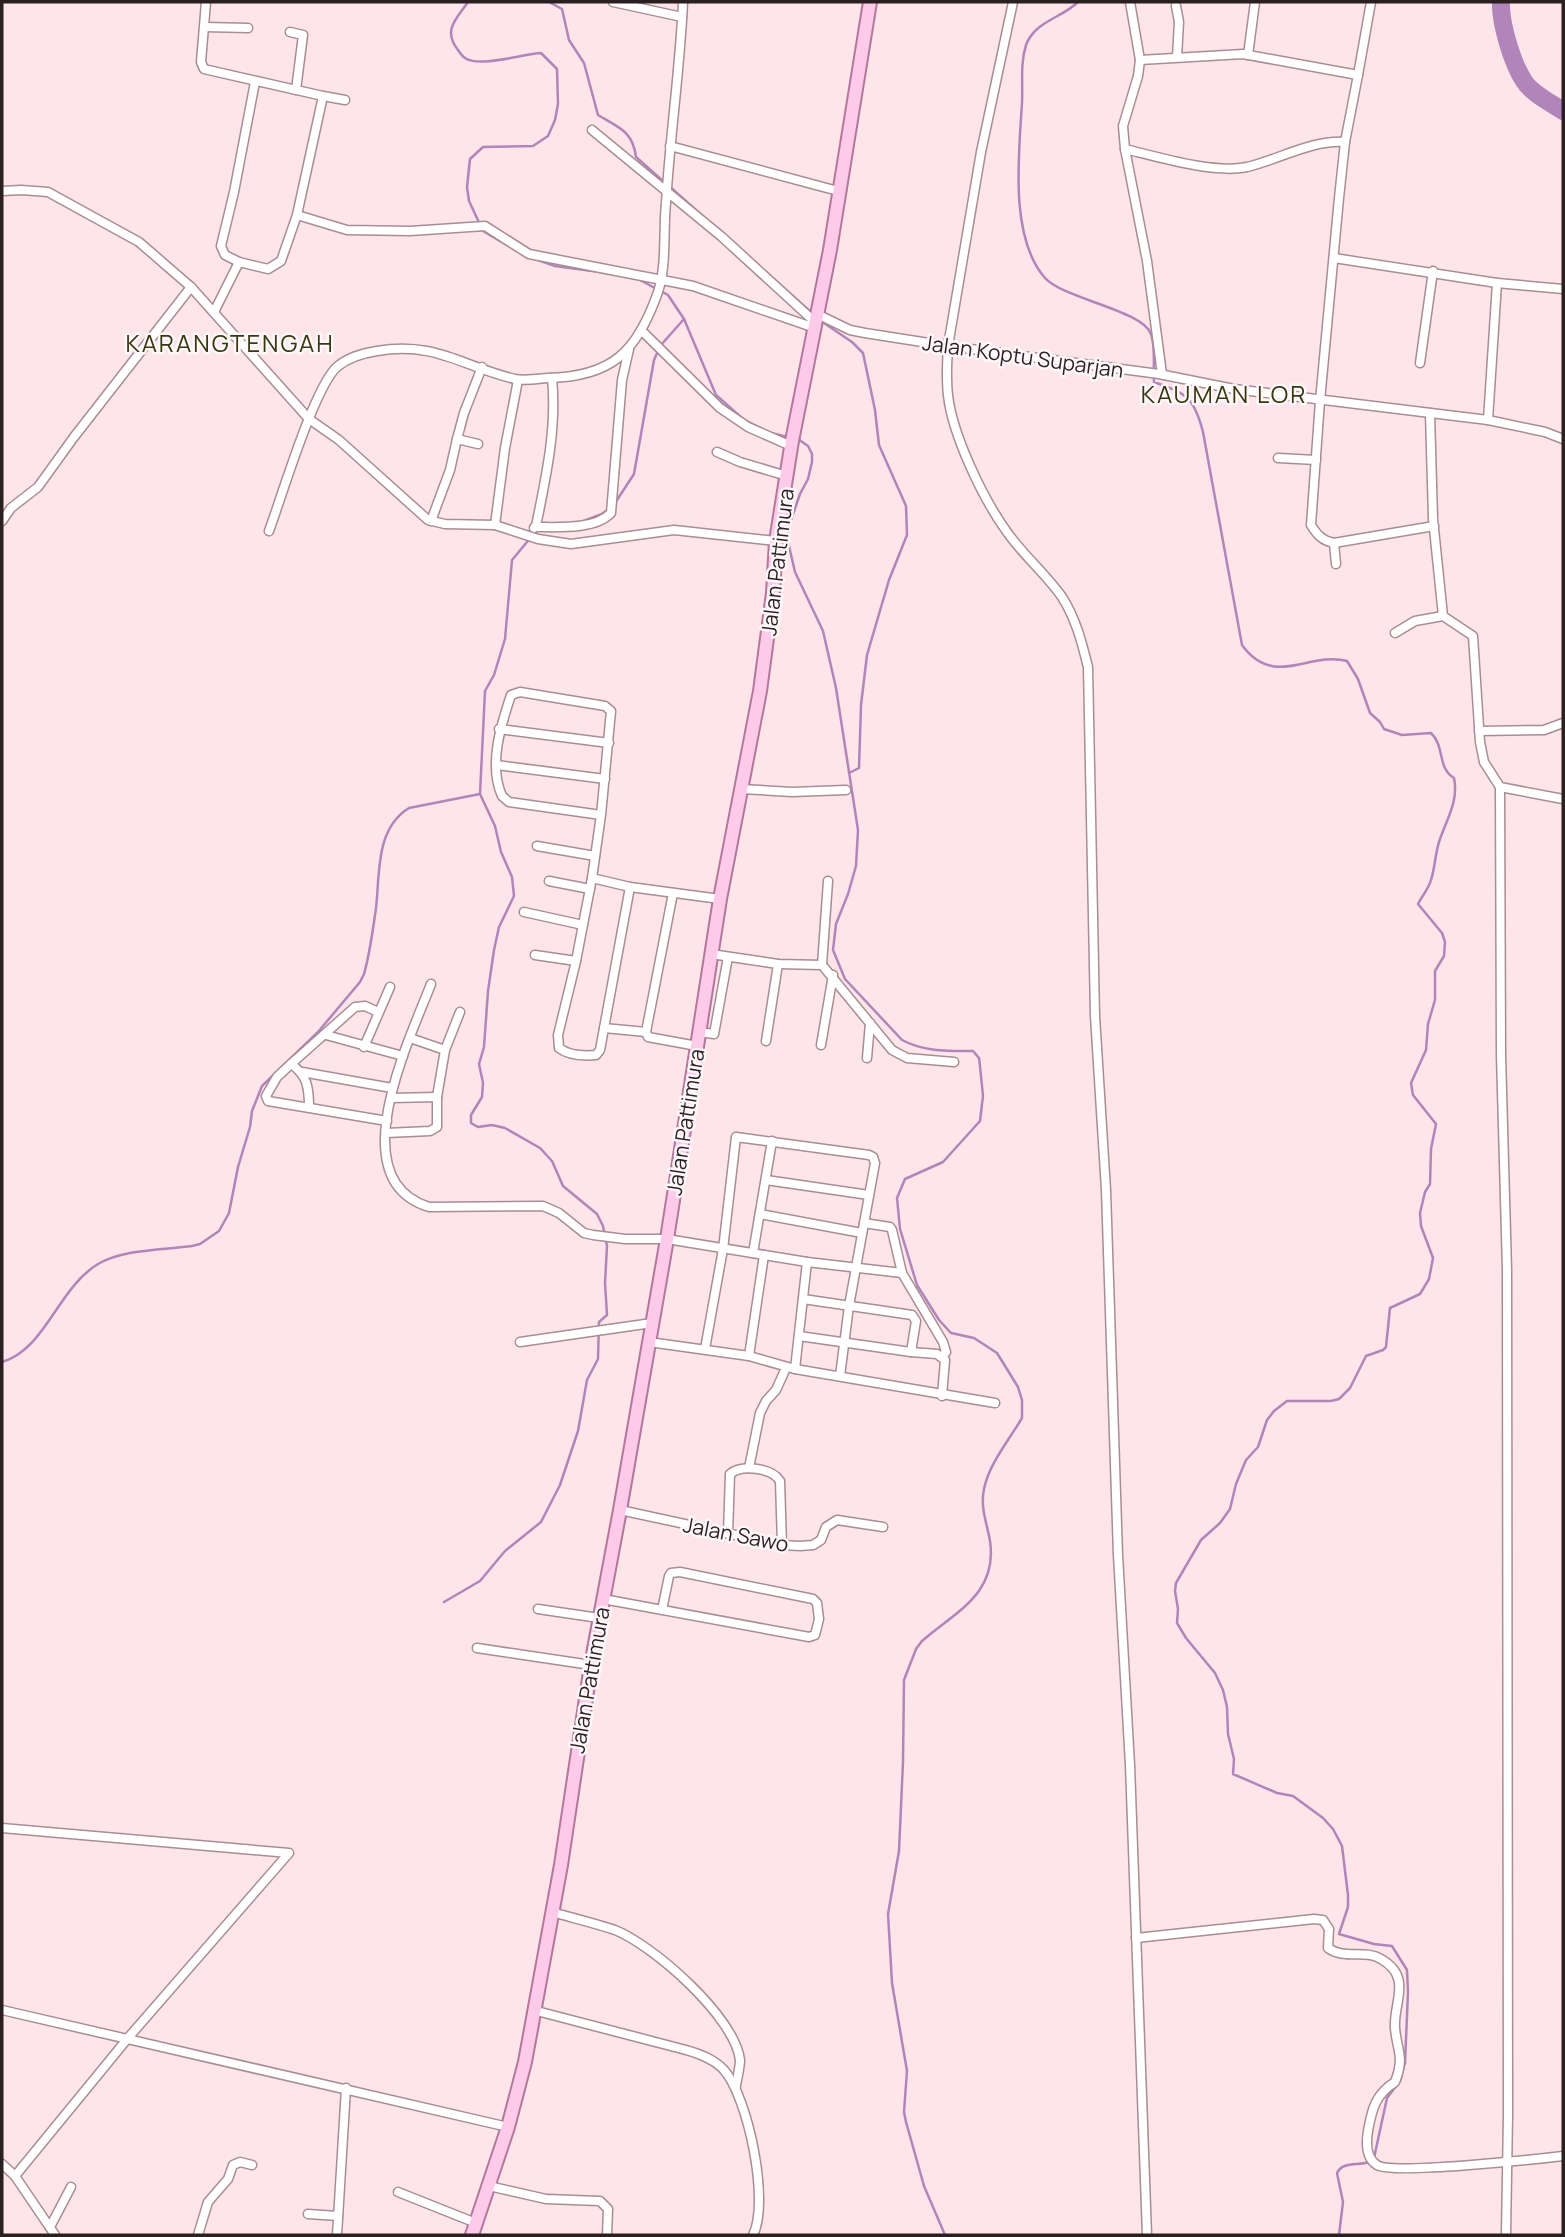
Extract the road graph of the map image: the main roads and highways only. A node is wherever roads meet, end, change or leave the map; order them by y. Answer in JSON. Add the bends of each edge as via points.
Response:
{"nodes":[{"id":1,"x":870,"y":2,"type":"edge"},
{"id":2,"x":474,"y":2229,"type":"edge"}],
"edges":[{"from":1,"to":2,"type":"main road","name":"Jalan Pattimura","via":[[830,250],[792,440],[776,541],[768,635],[552,1912],[525,2062]]}]}
